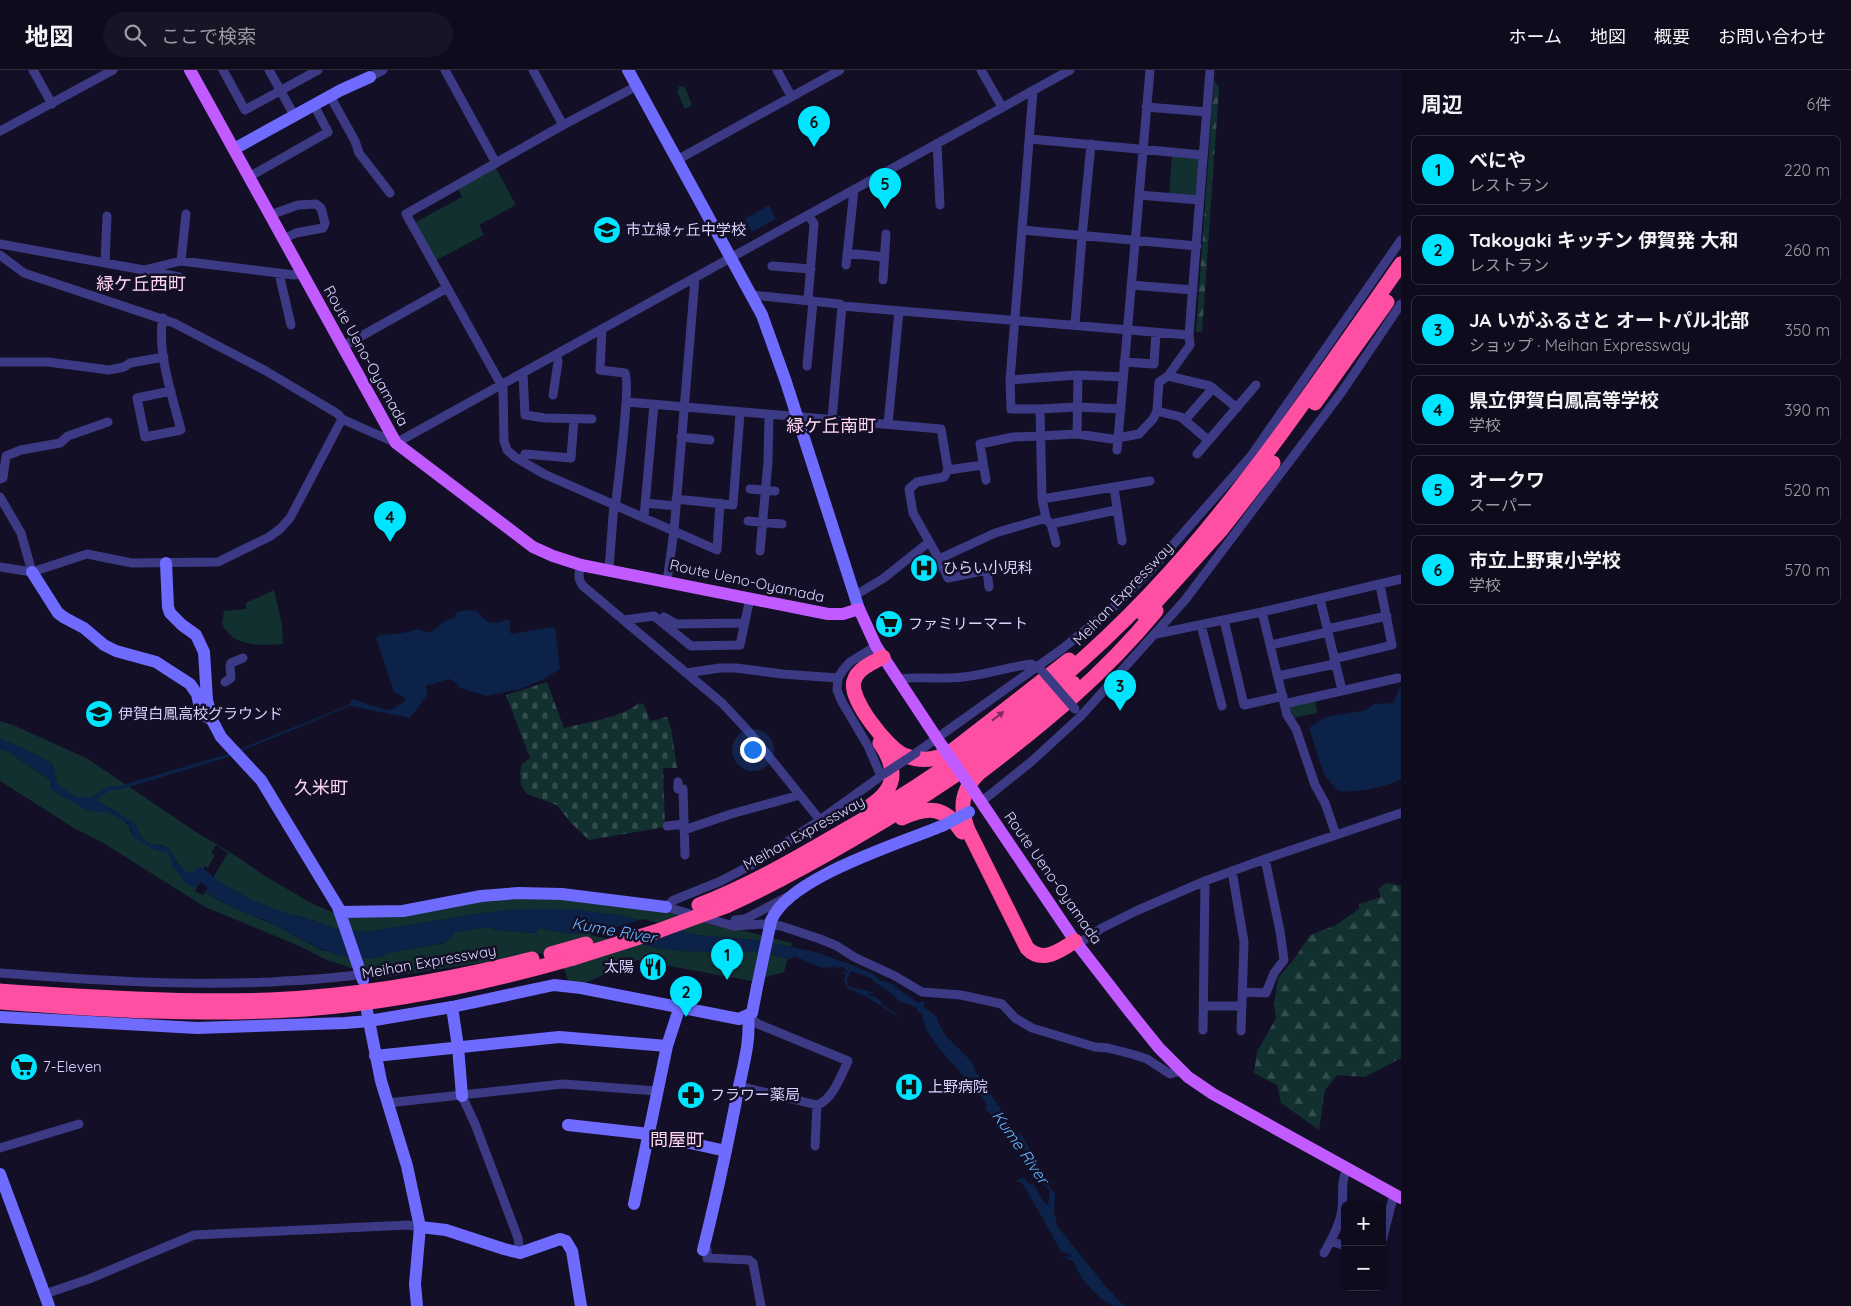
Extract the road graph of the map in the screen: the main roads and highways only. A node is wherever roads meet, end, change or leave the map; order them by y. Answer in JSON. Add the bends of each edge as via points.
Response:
{"nodes":[{"id":1,"x":195,"y":72,"type":"edge"},
{"id":2,"x":1401,"y":264,"type":"edge"},
{"id":3,"x":1401,"y":282,"type":"edge"},
{"id":4,"x":1239,"y":490,"type":"junction"},
{"id":5,"x":1194,"y":562,"type":"junction"},
{"id":6,"x":880,"y":652,"type":"junction"},
{"id":7,"x":750,"y":889,"type":"junction"},
{"id":8,"x":1076,"y":942,"type":"junction"},
{"id":9,"x":0,"y":991,"type":"edge"},
{"id":10,"x":0,"y":1002,"type":"edge"},
{"id":11,"x":1398,"y":1196,"type":"edge"}],
"edges":[{"from":1,"to":6,"type":"main road","name":"Route Ueno-Oyamada","via":[[249,177],[396,443],[533,547],[553,556],[828,614],[859,609]]},
{"from":2,"to":4,"type":"highway","name":"Meihan Expressway"},
{"from":3,"to":5,"type":"highway","name":"Meihan Expressway","via":[[1277,457]]},
{"from":6,"to":4,"type":"highway","one_way":true,"via":[[854,679],[857,701],[897,752],[922,759],[945,755],[961,746],[1109,626]]},
{"from":4,"to":7,"type":"highway","name":"Meihan Expressway","via":[[1187,554],[1129,616],[1020,713],[944,770]]},
{"from":5,"to":7,"type":"highway","name":"Meihan Expressway","via":[[1099,659],[989,751],[883,822]]},
{"from":5,"to":8,"type":"highway","via":[[1105,668],[1049,719],[979,773],[963,796],[964,821],[1027,948],[1033,954],[1043,956]]},
{"from":6,"to":7,"type":"highway","via":[[853,668],[846,686],[853,705],[889,757],[893,774],[890,787],[877,802]]},
{"from":6,"to":8,"type":"main road","name":"Route Ueno-Oyamada","bridge":true},
{"from":7,"to":8,"type":"highway","via":[[775,886],[913,813],[938,811],[950,817],[963,833],[1026,958],[1034,963],[1050,963],[1065,955]]},
{"from":7,"to":9,"type":"highway","name":"Meihan Expressway","bridge":true,"via":[[551,954],[417,984],[308,998],[186,1001]]},
{"from":7,"to":10,"type":"highway","name":"Meihan Expressway","bridge":true,"via":[[726,906],[574,958],[456,988],[382,1000],[308,1008],[185,1012]]},
{"from":8,"to":11,"type":"main road","name":"Route Ueno-Oyamada","via":[[1159,1048],[1188,1076],[1213,1094]]}]}
